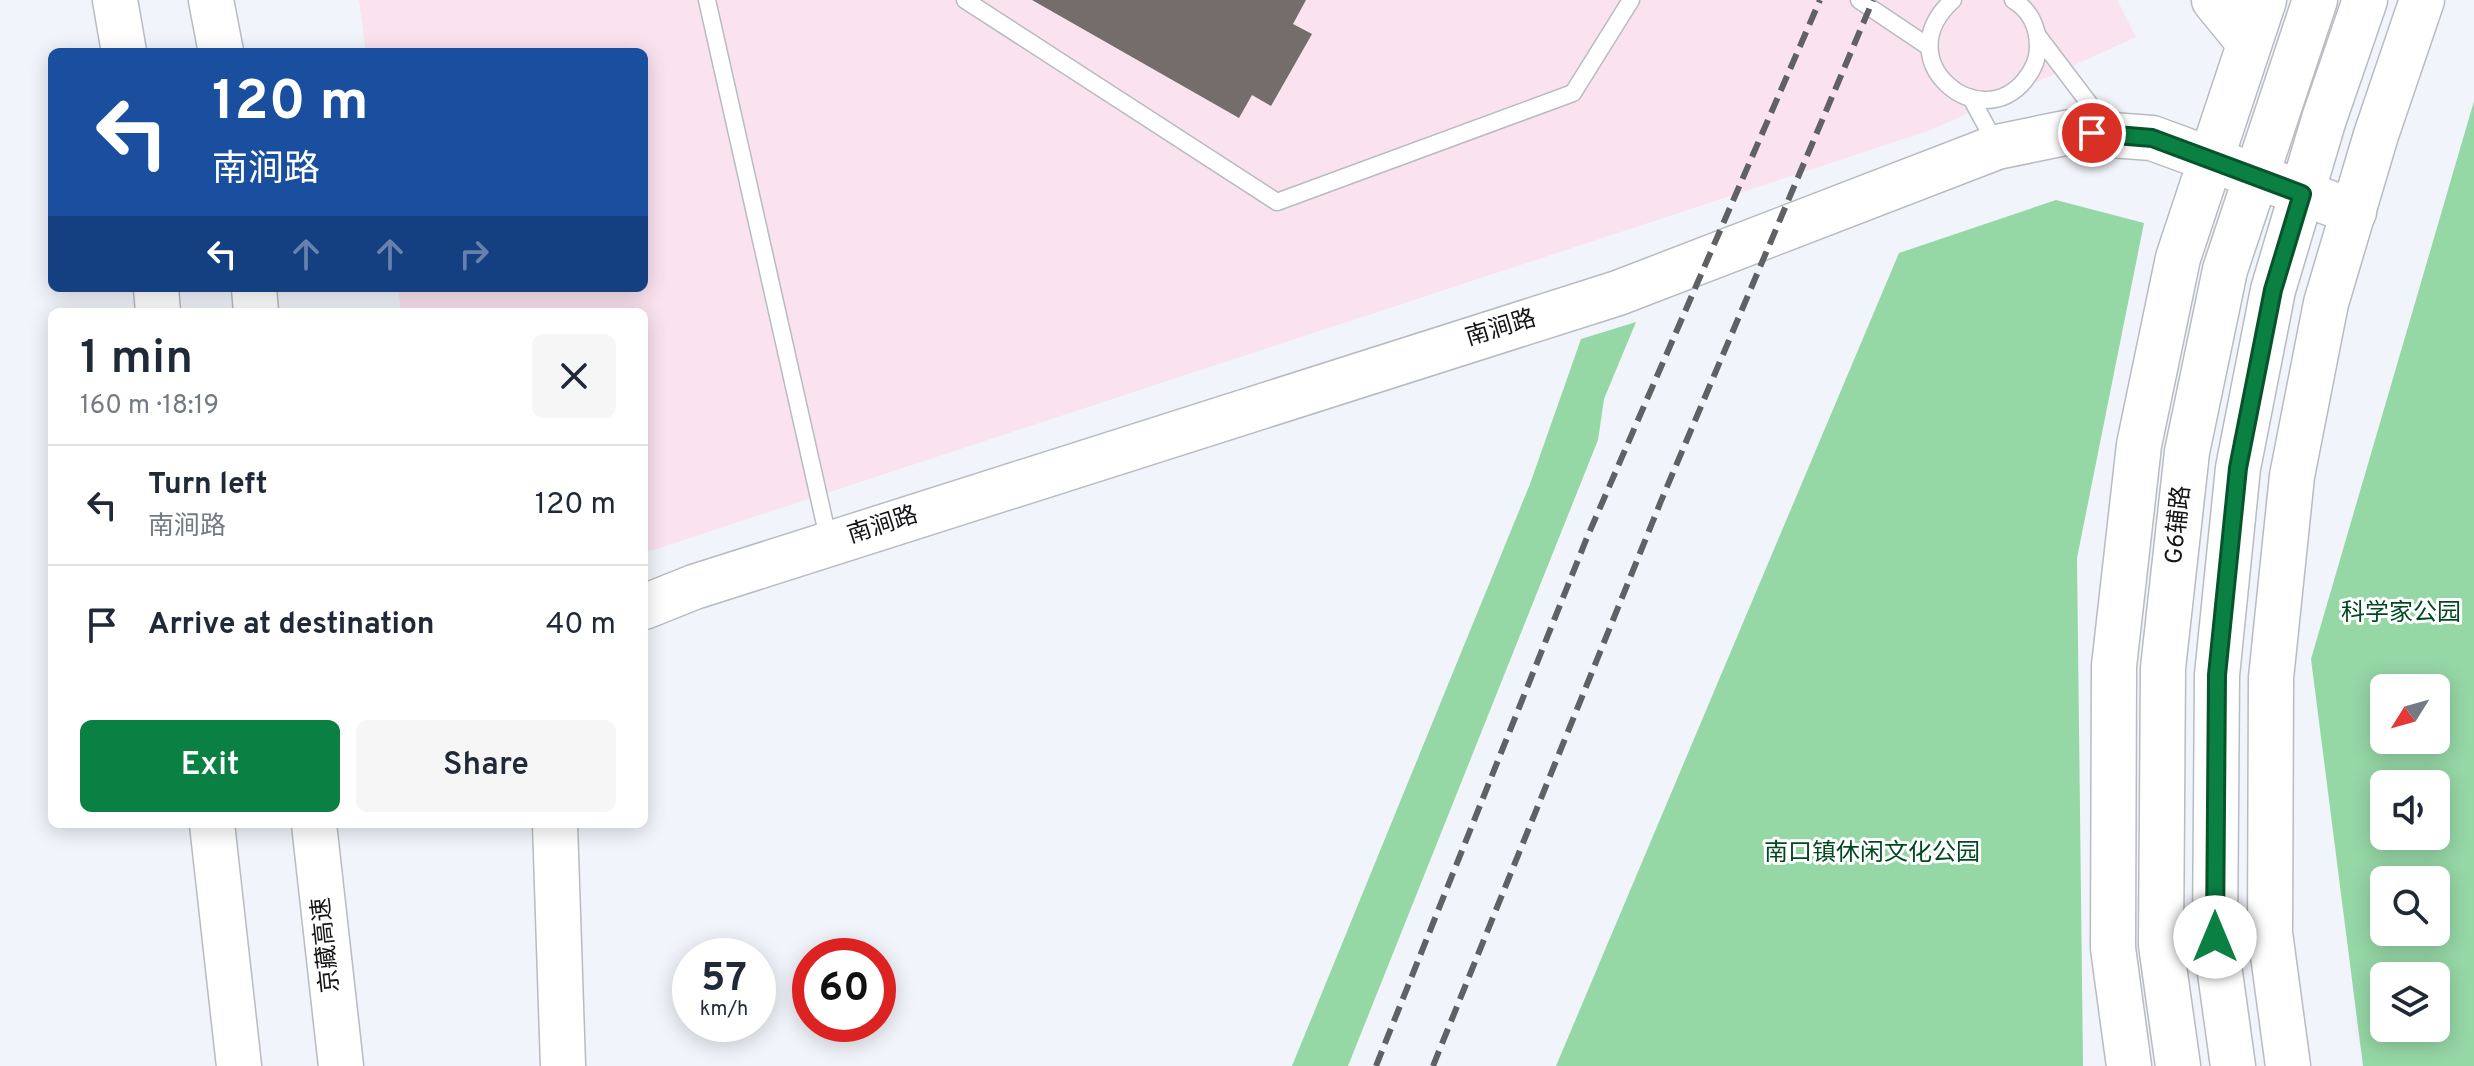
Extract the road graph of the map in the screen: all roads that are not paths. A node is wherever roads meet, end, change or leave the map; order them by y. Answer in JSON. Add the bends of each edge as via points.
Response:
{"nodes":[{"id":1,"x":115,"y":0,"type":"edge"},
{"id":2,"x":211,"y":0,"type":"edge"},
{"id":3,"x":707,"y":0,"type":"edge"},
{"id":4,"x":965,"y":0,"type":"edge"},
{"id":5,"x":1631,"y":0,"type":"edge"},
{"id":6,"x":1859,"y":0,"type":"edge"},
{"id":7,"x":1953,"y":0,"type":"edge"},
{"id":8,"x":2013,"y":0,"type":"edge"},
{"id":9,"x":2214,"y":0,"type":"edge"},
{"id":10,"x":2264,"y":0,"type":"edge"},
{"id":11,"x":2315,"y":0,"type":"edge"},
{"id":12,"x":2365,"y":0,"type":"edge"},
{"id":13,"x":2422,"y":0,"type":"edge"},
{"id":14,"x":2038,"y":36,"type":"junction"},
{"id":15,"x":2249,"y":43,"type":"junction"},
{"id":16,"x":1929,"y":47,"type":"junction"},
{"id":17,"x":123,"y":48,"type":"edge"},
{"id":18,"x":220,"y":48,"type":"edge"},
{"id":19,"x":1971,"y":98,"type":"junction"},
{"id":20,"x":2113,"y":135,"type":"junction"},
{"id":21,"x":1997,"y":147,"type":"junction"},
{"id":22,"x":2210,"y":160,"type":"junction"},
{"id":23,"x":2255,"y":177,"type":"junction"},
{"id":24,"x":2302,"y":194,"type":"junction"},
{"id":25,"x":2354,"y":212,"type":"junction"},
{"id":26,"x":829,"y":544,"type":"junction"},
{"id":27,"x":648,"y":605,"type":"edge"},
{"id":28,"x":212,"y":828,"type":"edge"},
{"id":29,"x":314,"y":828,"type":"edge"},
{"id":30,"x":555,"y":828,"type":"edge"},
{"id":31,"x":239,"y":1066,"type":"edge"},
{"id":32,"x":341,"y":1066,"type":"edge"},
{"id":33,"x":563,"y":1066,"type":"edge"},
{"id":34,"x":2129,"y":1066,"type":"edge"},
{"id":35,"x":2178,"y":1066,"type":"edge"},
{"id":36,"x":2233,"y":1066,"type":"edge"},
{"id":37,"x":2288,"y":1066,"type":"edge"}],
"edges":[{"from":1,"to":17,"type":"main road"},
{"from":2,"to":18,"type":"main road"},
{"from":3,"to":26,"type":"lane"},
{"from":4,"to":5,"type":"lane","via":[[1277,202],[1573,93]]},
{"from":6,"to":16,"type":"lane"},
{"from":7,"to":16,"type":"lane","via":[[1939,13]]},
{"from":8,"to":14,"type":"lane","via":[[2032,19]]},
{"from":9,"to":15,"type":"main road"},
{"from":10,"to":15,"type":"main road","name":"G6辅路"},
{"from":11,"to":23,"type":"main road","name":"G6辅路"},
{"from":12,"to":24,"type":"main road"},
{"from":13,"to":25,"type":"main road"},
{"from":14,"to":19,"type":"lane","via":[[2038,55],[2020,86],[2005,96]]},
{"from":14,"to":20,"type":"lane"},
{"from":15,"to":22,"type":"main road","name":"G6辅路"},
{"from":16,"to":19,"type":"lane","via":[[1941,79]]},
{"from":19,"to":21,"type":"lane"},
{"from":20,"to":21,"type":"main road","name":"南涧路","via":[[2070,132]]},
{"from":20,"to":22,"type":"main road","name":"南涧路","via":[[2152,138]]},
{"from":21,"to":26,"type":"main road","name":"南涧路","via":[[1618,293]]},
{"from":22,"to":23,"type":"main road","name":"南涧路"},
{"from":22,"to":34,"type":"main road","name":"G6辅路","via":[[2178,258],[2139,445],[2114,666],[2113,948]]},
{"from":23,"to":24,"type":"main road","name":"南涧路"},
{"from":23,"to":35,"type":"main road","name":"G6辅路","via":[[2225,270],[2187,452],[2163,668],[2161,945]]},
{"from":24,"to":25,"type":"main road","name":"南涧路"},
{"from":24,"to":36,"type":"main road","via":[[2273,290],[2238,468],[2217,675],[2215,937]]},
{"from":25,"to":37,"type":"main road","via":[[2326,303],[2292,476],[2271,678],[2270,933]]},
{"from":26,"to":27,"type":"main road","name":"南涧路"},
{"from":28,"to":31,"type":"main road"},
{"from":29,"to":32,"type":"main road","name":"京藏高速"},
{"from":30,"to":33,"type":"main road"}]}
